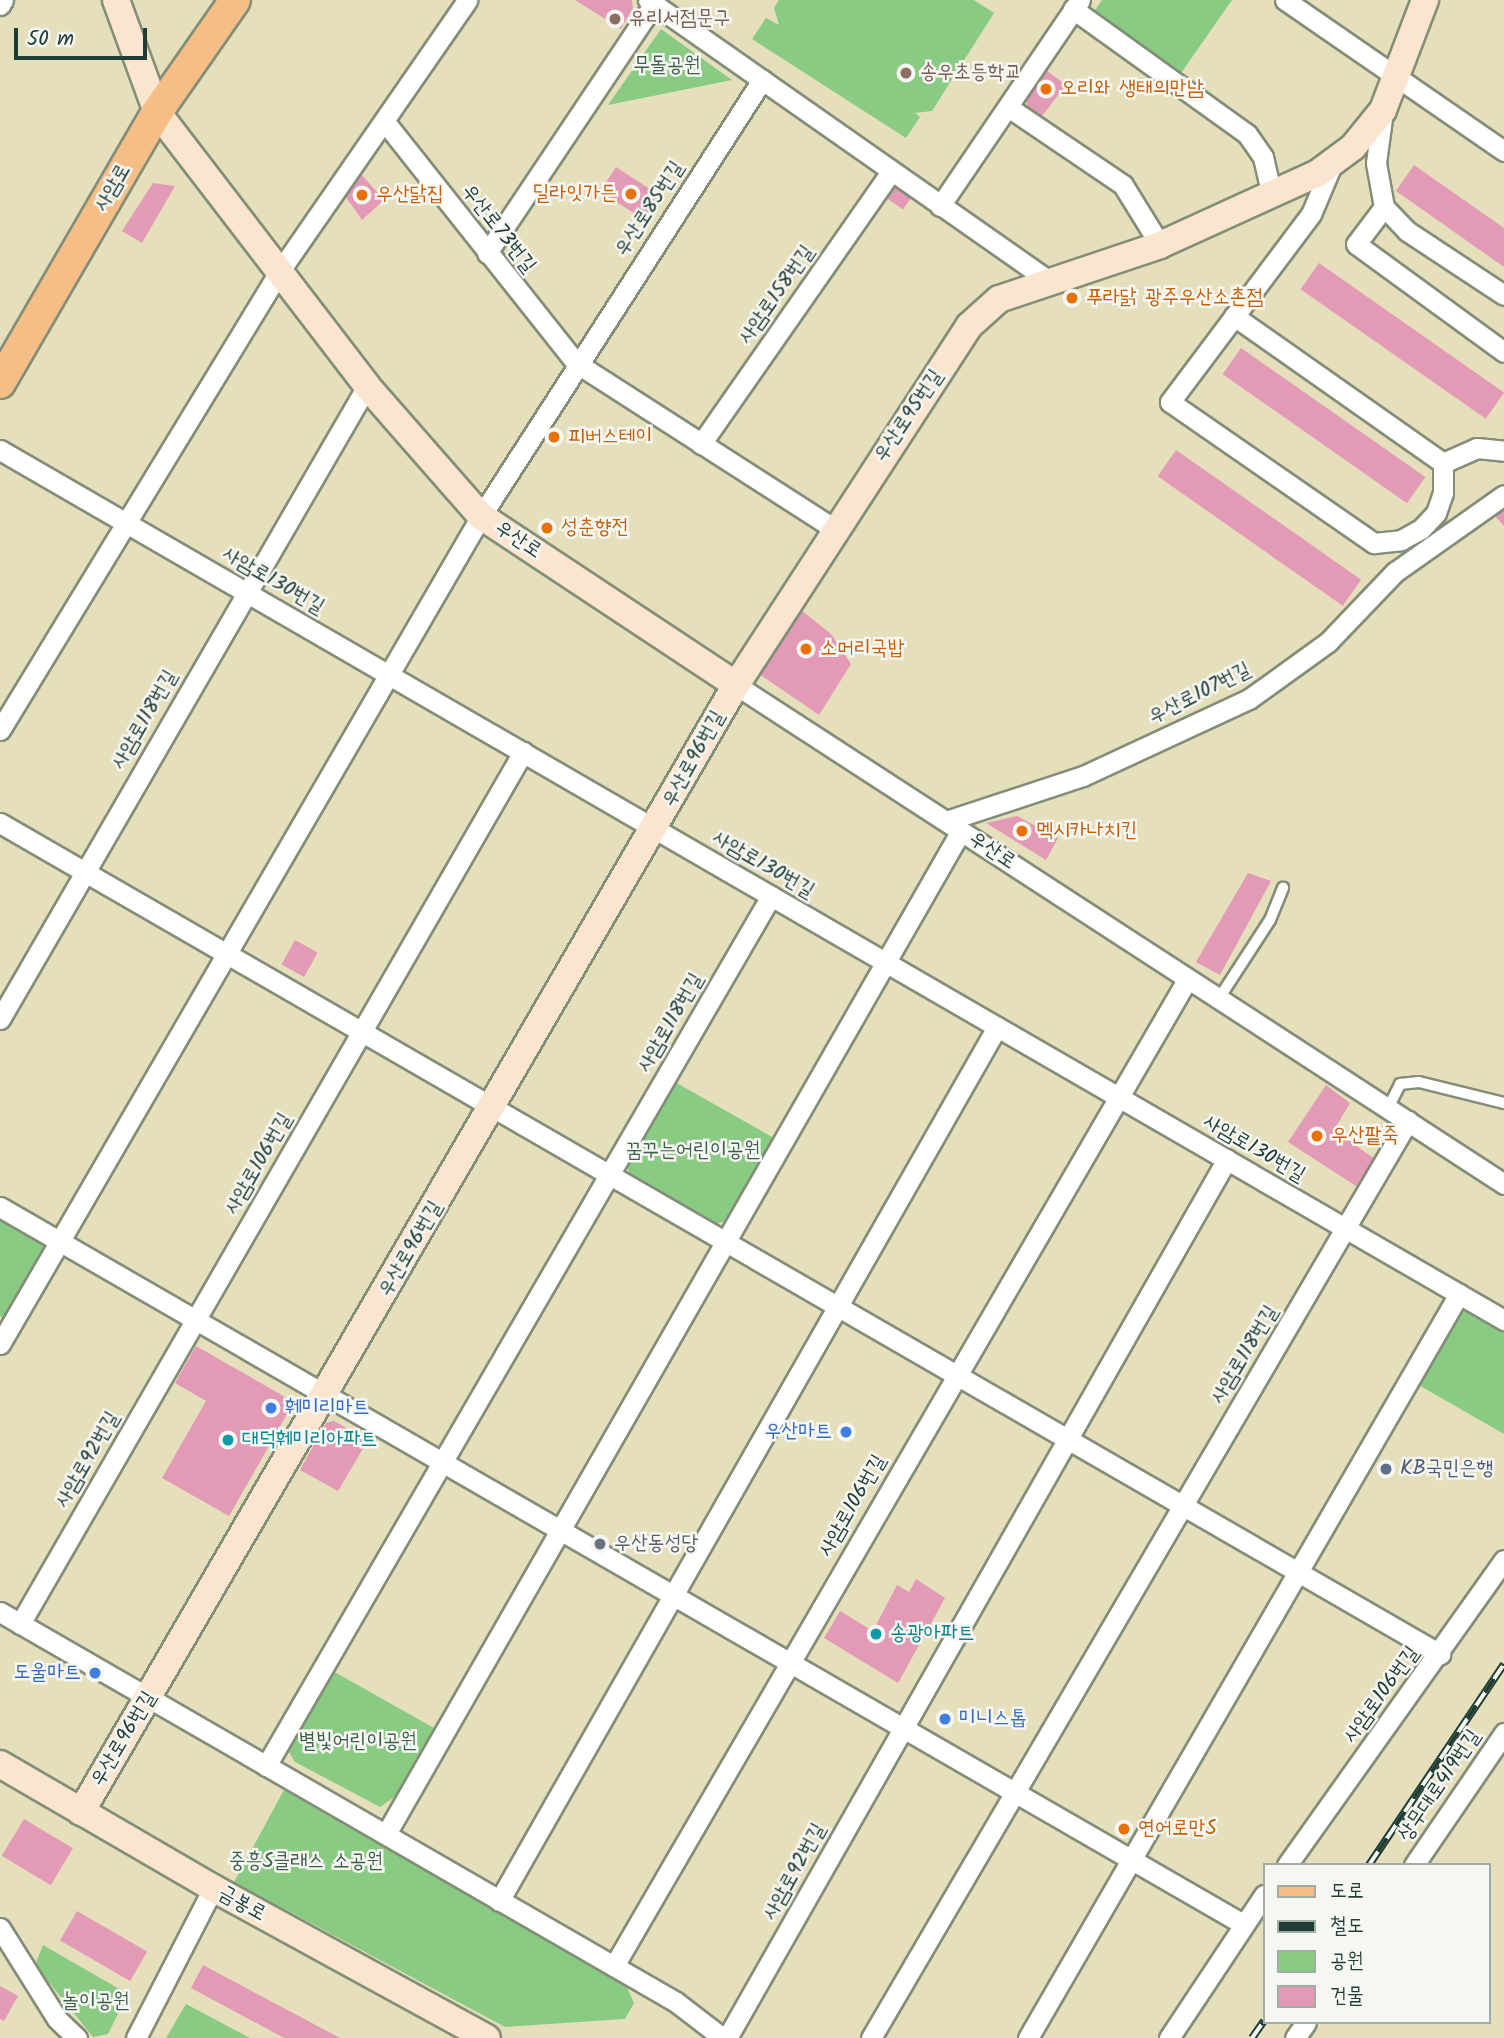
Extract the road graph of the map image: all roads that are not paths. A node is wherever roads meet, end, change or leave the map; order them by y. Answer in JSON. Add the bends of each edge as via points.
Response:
{"nodes":[{"id":1,"x":3,"y":0,"type":"edge"},
{"id":2,"x":116,"y":0,"type":"edge"},
{"id":3,"x":235,"y":0,"type":"edge"},
{"id":4,"x":467,"y":0,"type":"edge"},
{"id":5,"x":1285,"y":0,"type":"edge"},
{"id":6,"x":1425,"y":0,"type":"edge"},
{"id":7,"x":651,"y":2,"type":"edge"},
{"id":8,"x":0,"y":5,"type":"edge"},
{"id":9,"x":1077,"y":5,"type":"edge"},
{"id":10,"x":676,"y":8,"type":"edge"},
{"id":11,"x":1398,"y":79,"type":"junction"},
{"id":12,"x":762,"y":80,"type":"junction"},
{"id":13,"x":1008,"y":107,"type":"junction"},
{"id":14,"x":1383,"y":110,"type":"junction"},
{"id":15,"x":157,"y":112,"type":"junction"},
{"id":16,"x":386,"y":122,"type":"junction"},
{"id":17,"x":1504,"y":151,"type":"edge"},
{"id":18,"x":1333,"y":162,"type":"junction"},
{"id":19,"x":891,"y":172,"type":"junction"},
{"id":20,"x":1272,"y":196,"type":"junction"},
{"id":21,"x":940,"y":206,"type":"junction"},
{"id":22,"x":1384,"y":207,"type":"junction"},
{"id":23,"x":1160,"y":245,"type":"junction"},
{"id":24,"x":487,"y":253,"type":"junction"},
{"id":25,"x":279,"y":272,"type":"junction"},
{"id":26,"x":1049,"y":281,"type":"junction"},
{"id":27,"x":1504,"y":295,"type":"edge"},
{"id":28,"x":1234,"y":316,"type":"junction"},
{"id":29,"x":1504,"y":352,"type":"edge"},
{"id":30,"x":576,"y":363,"type":"junction"},
{"id":31,"x":0,"y":383,"type":"edge"},
{"id":32,"x":367,"y":386,"type":"junction"},
{"id":33,"x":701,"y":444,"type":"junction"},
{"id":34,"x":0,"y":450,"type":"edge"},
{"id":35,"x":1504,"y":451,"type":"edge"},
{"id":36,"x":1443,"y":463,"type":"junction"},
{"id":37,"x":1504,"y":495,"type":"edge"},
{"id":38,"x":481,"y":516,"type":"junction"},
{"id":39,"x":126,"y":523,"type":"junction"},
{"id":40,"x":835,"y":528,"type":"junction"},
{"id":41,"x":246,"y":592,"type":"junction"},
{"id":42,"x":389,"y":675,"type":"junction"},
{"id":43,"x":736,"y":685,"type":"junction"},
{"id":44,"x":0,"y":730,"type":"edge"},
{"id":45,"x":523,"y":752,"type":"junction"},
{"id":46,"x":0,"y":823,"type":"edge"},
{"id":47,"x":954,"y":826,"type":"junction"},
{"id":48,"x":655,"y":829,"type":"junction"},
{"id":49,"x":84,"y":871,"type":"junction"},
{"id":50,"x":1283,"y":887,"type":"dead end"},
{"id":51,"x":771,"y":896,"type":"junction"},
{"id":52,"x":227,"y":953,"type":"junction"},
{"id":53,"x":886,"y":962,"type":"junction"},
{"id":54,"x":1186,"y":980,"type":"junction"},
{"id":55,"x":1218,"y":1000,"type":"junction"},
{"id":56,"x":0,"y":1018,"type":"edge"},
{"id":57,"x":998,"y":1027,"type":"junction"},
{"id":58,"x":362,"y":1031,"type":"junction"},
{"id":59,"x":1118,"y":1096,"type":"junction"},
{"id":60,"x":1504,"y":1103,"type":"edge"},
{"id":61,"x":494,"y":1107,"type":"junction"},
{"id":62,"x":1388,"y":1108,"type":"junction"},
{"id":63,"x":1408,"y":1121,"type":"junction"},
{"id":64,"x":1227,"y":1159,"type":"junction"},
{"id":65,"x":610,"y":1174,"type":"junction"},
{"id":66,"x":1504,"y":1184,"type":"edge"},
{"id":67,"x":0,"y":1207,"type":"edge"},
{"id":68,"x":1347,"y":1229,"type":"junction"},
{"id":69,"x":59,"y":1241,"type":"junction"},
{"id":70,"x":726,"y":1241,"type":"junction"},
{"id":71,"x":1459,"y":1294,"type":"junction"},
{"id":72,"x":839,"y":1305,"type":"junction"},
{"id":73,"x":195,"y":1320,"type":"junction"},
{"id":74,"x":1504,"y":1320,"type":"edge"},
{"id":75,"x":0,"y":1344,"type":"edge"},
{"id":76,"x":957,"y":1373,"type":"junction"},
{"id":77,"x":326,"y":1395,"type":"junction"},
{"id":78,"x":1068,"y":1437,"type":"junction"},
{"id":79,"x":442,"y":1462,"type":"junction"},
{"id":80,"x":1183,"y":1505,"type":"junction"},
{"id":81,"x":560,"y":1530,"type":"junction"},
{"id":82,"x":1504,"y":1560,"type":"edge"},
{"id":83,"x":1299,"y":1572,"type":"junction"},
{"id":84,"x":673,"y":1595,"type":"junction"},
{"id":85,"x":0,"y":1612,"type":"edge"},
{"id":86,"x":20,"y":1624,"type":"junction"},
{"id":87,"x":1440,"y":1654,"type":"junction"},
{"id":88,"x":789,"y":1662,"type":"junction"},
{"id":89,"x":148,"y":1699,"type":"junction"},
{"id":90,"x":902,"y":1727,"type":"junction"},
{"id":91,"x":1504,"y":1733,"type":"edge"},
{"id":92,"x":0,"y":1764,"type":"edge"},
{"id":93,"x":266,"y":1766,"type":"junction"},
{"id":94,"x":1016,"y":1794,"type":"junction"},
{"id":95,"x":81,"y":1812,"type":"junction"},
{"id":96,"x":386,"y":1834,"type":"junction"},
{"id":97,"x":1133,"y":1861,"type":"junction"},
{"id":98,"x":1288,"y":1863,"type":"edge"},
{"id":99,"x":1415,"y":1863,"type":"edge"},
{"id":100,"x":213,"y":1888,"type":"junction"},
{"id":101,"x":1262,"y":1898,"type":"edge"},
{"id":102,"x":499,"y":1901,"type":"junction"},
{"id":103,"x":1243,"y":1924,"type":"junction"},
{"id":104,"x":0,"y":1928,"type":"edge"},
{"id":105,"x":614,"y":1966,"type":"junction"},
{"id":106,"x":77,"y":2038,"type":"edge"},
{"id":107,"x":136,"y":2038,"type":"edge"},
{"id":108,"x":487,"y":2038,"type":"edge"},
{"id":109,"x":725,"y":2038,"type":"edge"},
{"id":110,"x":872,"y":2038,"type":"edge"},
{"id":111,"x":1028,"y":2038,"type":"edge"},
{"id":112,"x":1170,"y":2038,"type":"edge"}],
"edges":[{"from":1,"to":8,"type":"street"},
{"from":2,"to":15,"type":"street","name":"우산로"},
{"from":3,"to":15,"type":"main road","name":"사암로"},
{"from":4,"to":16,"type":"street"},
{"from":5,"to":11,"type":"street"},
{"from":6,"to":11,"type":"street","name":"우산로95번길"},
{"from":7,"to":10,"type":"street"},
{"from":7,"to":24,"type":"street"},
{"from":9,"to":13,"type":"street"},
{"from":9,"to":20,"type":"street","via":[[1247,134],[1263,157]]},
{"from":10,"to":12,"type":"street"},
{"from":11,"to":14,"type":"street","name":"우산로95번길"},
{"from":11,"to":17,"type":"street"},
{"from":12,"to":19,"type":"street"},
{"from":12,"to":30,"type":"street","name":"우산로85번길"},
{"from":13,"to":21,"type":"street"},
{"from":13,"to":23,"type":"street","via":[[1123,185]]},
{"from":14,"to":18,"type":"street","name":"우산로95번길","via":[[1353,147]]},
{"from":14,"to":22,"type":"street","via":[[1376,163]]},
{"from":15,"to":25,"type":"street","name":"우산로"},
{"from":15,"to":31,"type":"main road","name":"사암로"},
{"from":16,"to":24,"type":"street","name":"우산로73번길"},
{"from":16,"to":25,"type":"street"},
{"from":18,"to":20,"type":"street","name":"우산로95번길"},
{"from":18,"to":28,"type":"street","via":[[1311,214]]},
{"from":19,"to":21,"type":"street"},
{"from":19,"to":33,"type":"street","name":"사암로158번길"},
{"from":20,"to":23,"type":"street","name":"우산로95번길"},
{"from":21,"to":26,"type":"street"},
{"from":22,"to":27,"type":"street","via":[[1407,231]]},
{"from":22,"to":29,"type":"street","via":[[1356,244]]},
{"from":23,"to":26,"type":"street","name":"우산로95번길"},
{"from":24,"to":30,"type":"street","name":"우산로73번길"},
{"from":25,"to":32,"type":"street","name":"우산로"},
{"from":25,"to":39,"type":"street"},
{"from":26,"to":40,"type":"street","name":"우산로95번길","via":[[983,310]]},
{"from":28,"to":36,"type":"street"},
{"from":28,"to":36,"type":"street","via":[[1170,402],[1374,543],[1401,540],[1421,529],[1436,513],[1443,493]]},
{"from":30,"to":33,"type":"street"},
{"from":30,"to":38,"type":"street","name":"우산로85번길"},
{"from":32,"to":38,"type":"street","name":"우산로"},
{"from":32,"to":41,"type":"street"},
{"from":33,"to":40,"type":"street"},
{"from":34,"to":39,"type":"street","name":"사암로130번길"},
{"from":35,"to":36,"type":"street","via":[[1477,448]]},
{"from":37,"to":47,"type":"street","name":"우산로107번길","via":[[1395,572],[1328,642],[1249,699],[1083,776]]},
{"from":38,"to":42,"type":"street","name":"우산로"},
{"from":38,"to":43,"type":"street","name":"우산로"},
{"from":39,"to":41,"type":"street","name":"사암로130번길"},
{"from":39,"to":44,"type":"street"},
{"from":40,"to":43,"type":"street","name":"우산로95번길"},
{"from":41,"to":42,"type":"street","name":"사암로130번길"},
{"from":41,"to":49,"type":"street","name":"사암로118번길"},
{"from":42,"to":45,"type":"street","name":"사암로130번길"},
{"from":42,"to":52,"type":"street"},
{"from":43,"to":47,"type":"street","name":"우산로"},
{"from":43,"to":48,"type":"street","name":"우산로96번길"},
{"from":45,"to":48,"type":"street","name":"사암로130번길"},
{"from":45,"to":58,"type":"street"},
{"from":46,"to":49,"type":"street"},
{"from":47,"to":53,"type":"street"},
{"from":47,"to":54,"type":"street","name":"우산로"},
{"from":48,"to":51,"type":"street","name":"사암로130번길"},
{"from":48,"to":61,"type":"street","name":"우산로96번길"},
{"from":49,"to":52,"type":"street"},
{"from":49,"to":56,"type":"street"},
{"from":50,"to":55,"type":"lane","via":[[1270,919]]},
{"from":51,"to":53,"type":"street","name":"사암로130번길"},
{"from":51,"to":65,"type":"street","name":"사암로118번길"},
{"from":52,"to":58,"type":"street"},
{"from":52,"to":69,"type":"street"},
{"from":53,"to":57,"type":"street","name":"사암로130번길"},
{"from":53,"to":70,"type":"street"},
{"from":54,"to":55,"type":"street","name":"우산로"},
{"from":54,"to":59,"type":"street"},
{"from":55,"to":62,"type":"street","name":"우산로"},
{"from":57,"to":59,"type":"street","name":"사암로130번길"},
{"from":57,"to":72,"type":"street"},
{"from":58,"to":61,"type":"street"},
{"from":58,"to":73,"type":"street","name":"사암로106번길"},
{"from":59,"to":64,"type":"street","name":"사암로130번길"},
{"from":59,"to":76,"type":"street"},
{"from":60,"to":62,"type":"lane","via":[[1419,1082],[1400,1084]]},
{"from":61,"to":65,"type":"street"},
{"from":61,"to":77,"type":"street","name":"우산로96번길"},
{"from":62,"to":63,"type":"street","name":"우산로"},
{"from":63,"to":66,"type":"street","name":"우산로"},
{"from":63,"to":68,"type":"street","name":"사암로118번길"},
{"from":64,"to":68,"type":"street","name":"사암로130번길"},
{"from":64,"to":78,"type":"street"},
{"from":65,"to":70,"type":"street"},
{"from":65,"to":79,"type":"street"},
{"from":67,"to":69,"type":"street"},
{"from":68,"to":71,"type":"street","name":"사암로130번길"},
{"from":68,"to":80,"type":"street","name":"사암로118번길"},
{"from":69,"to":73,"type":"street"},
{"from":69,"to":75,"type":"street"},
{"from":70,"to":72,"type":"street"},
{"from":70,"to":81,"type":"street"},
{"from":71,"to":74,"type":"street","name":"사암로130번길"},
{"from":71,"to":83,"type":"street"},
{"from":72,"to":76,"type":"street"},
{"from":72,"to":84,"type":"street"},
{"from":73,"to":77,"type":"street"},
{"from":73,"to":86,"type":"street","name":"사암로92번길"},
{"from":76,"to":78,"type":"street"},
{"from":76,"to":88,"type":"street","name":"사암로106번길"},
{"from":77,"to":79,"type":"street"},
{"from":77,"to":89,"type":"street","name":"우산로96번길"},
{"from":78,"to":80,"type":"street"},
{"from":78,"to":90,"type":"street"},
{"from":79,"to":81,"type":"street"},
{"from":79,"to":93,"type":"street"},
{"from":80,"to":83,"type":"street"},
{"from":80,"to":94,"type":"street"},
{"from":81,"to":84,"type":"street"},
{"from":81,"to":96,"type":"street"},
{"from":82,"to":87,"type":"street","name":"사암로106번길"},
{"from":83,"to":87,"type":"street"},
{"from":83,"to":97,"type":"street"},
{"from":84,"to":88,"type":"street"},
{"from":84,"to":102,"type":"street"},
{"from":85,"to":86,"type":"street","name":"사암로92번길"},
{"from":86,"to":89,"type":"street","name":"사암로92번길"},
{"from":87,"to":98,"type":"street","name":"사암로106번길"},
{"from":88,"to":90,"type":"street"},
{"from":88,"to":105,"type":"street"},
{"from":89,"to":93,"type":"street","name":"사암로92번길"},
{"from":89,"to":95,"type":"street","name":"우산로96번길"},
{"from":90,"to":94,"type":"street"},
{"from":90,"to":109,"type":"street","name":"사암로92번길"},
{"from":91,"to":99,"type":"street","name":"상무대로419번길"},
{"from":92,"to":95,"type":"street","name":"금봉로"},
{"from":93,"to":96,"type":"street","name":"사암로92번길"},
{"from":94,"to":97,"type":"street"},
{"from":94,"to":110,"type":"street"},
{"from":95,"to":100,"type":"street","name":"금봉로"},
{"from":96,"to":102,"type":"street","name":"사암로92번길"},
{"from":97,"to":103,"type":"street"},
{"from":97,"to":111,"type":"street"},
{"from":100,"to":107,"type":"street"},
{"from":100,"to":108,"type":"street","name":"금봉로"},
{"from":101,"to":103,"type":"street"},
{"from":102,"to":105,"type":"street","name":"사암로92번길"},
{"from":103,"to":112,"type":"street"},
{"from":104,"to":106,"type":"street","via":[[57,2019]]},
{"from":105,"to":109,"type":"street","name":"사암로92번길","via":[[676,2002]]}]}
